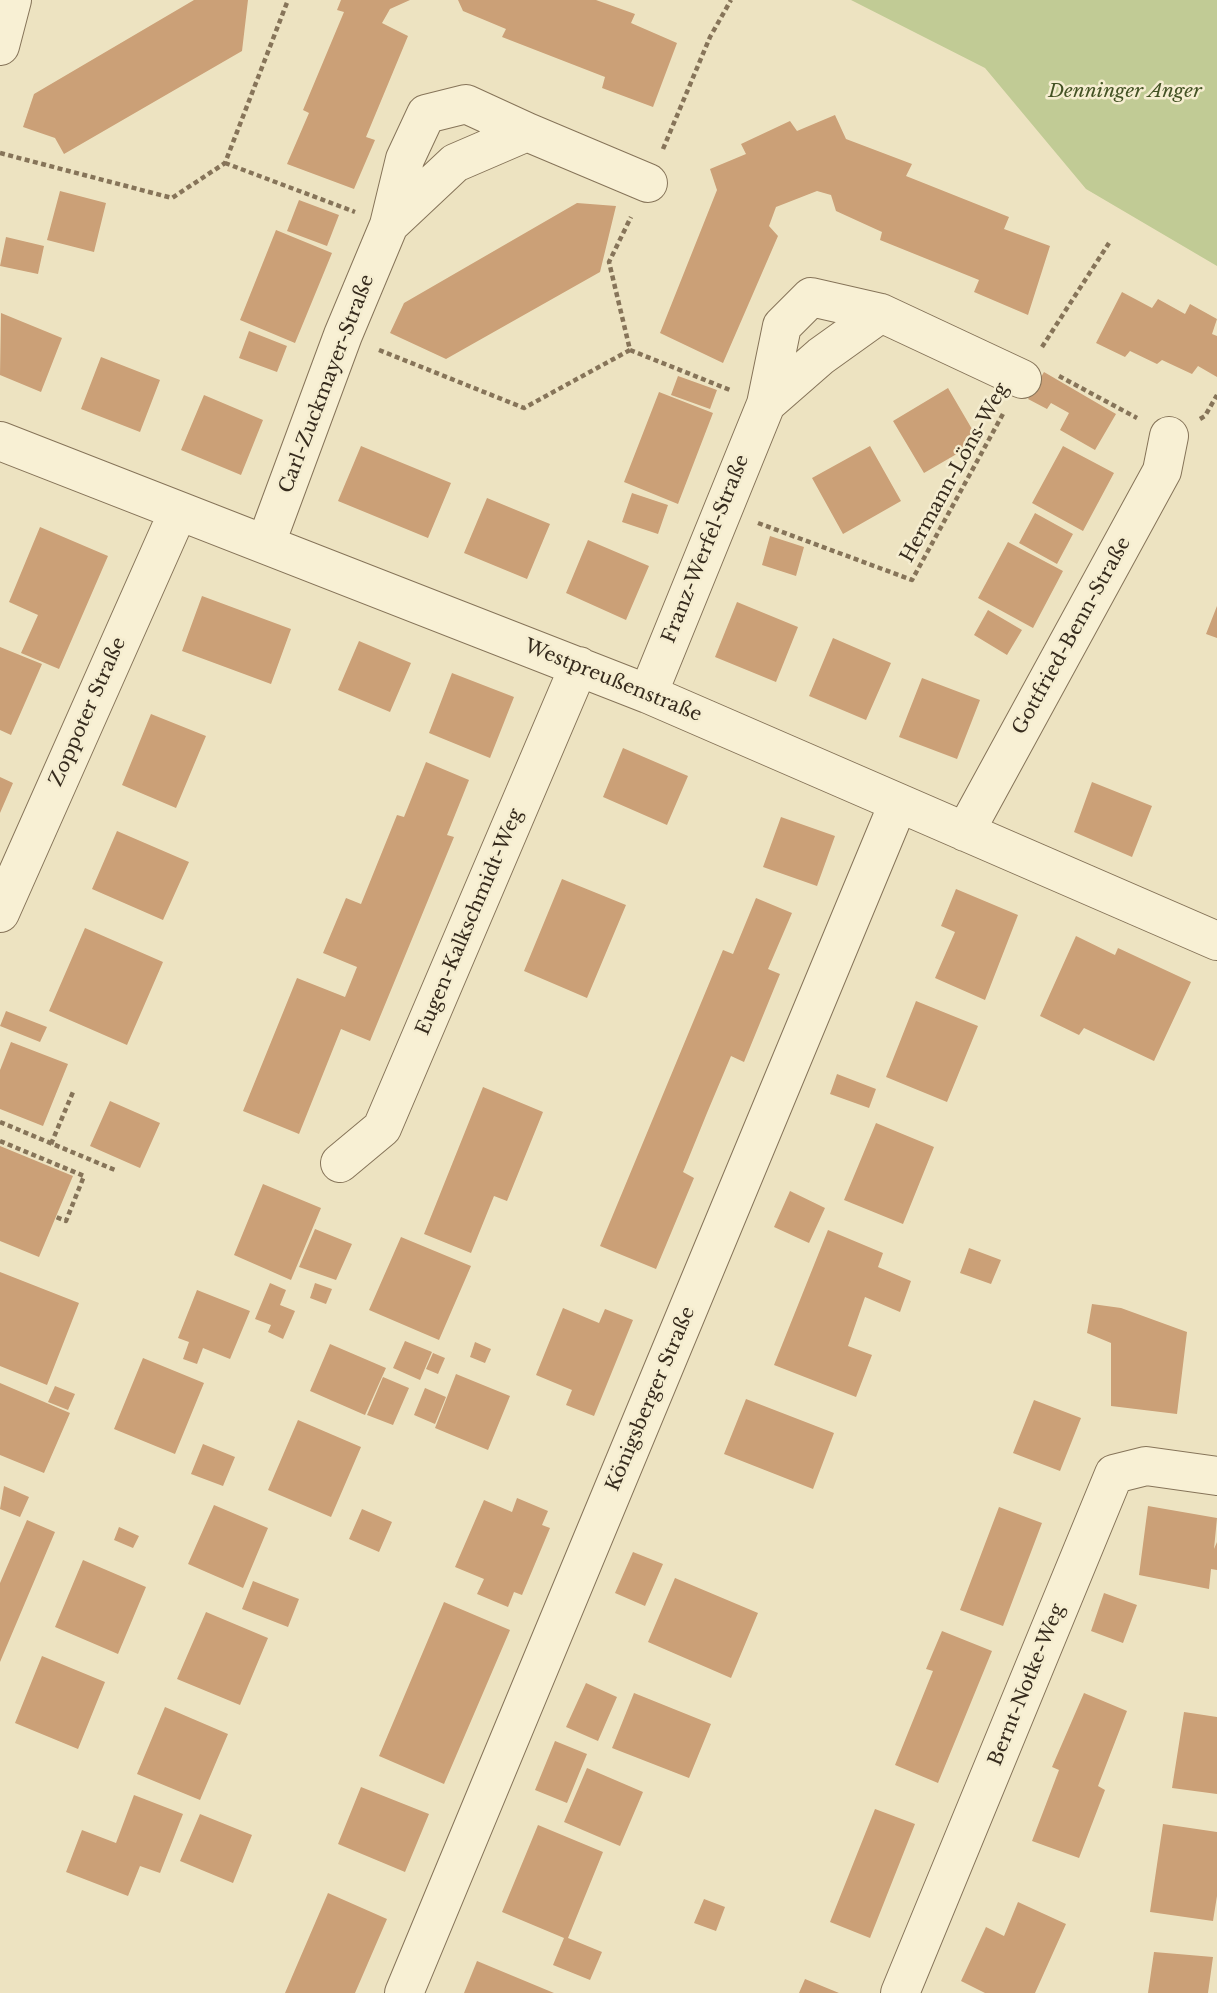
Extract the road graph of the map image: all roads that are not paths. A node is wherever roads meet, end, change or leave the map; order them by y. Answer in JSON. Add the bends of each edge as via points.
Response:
{"nodes":[{"id":1,"x":12,"y":0,"type":"edge"},
{"id":2,"x":0,"y":46,"type":"edge"},
{"id":3,"x":527,"y":132,"type":"junction"},
{"id":4,"x":648,"y":183,"type":"road end"},
{"id":5,"x":389,"y":225,"type":"junction"},
{"id":6,"x":881,"y":313,"type":"junction"},
{"id":7,"x":1022,"y":379,"type":"road end"},
{"id":8,"x":766,"y":404,"type":"junction"},
{"id":9,"x":1169,"y":436,"type":"road end"},
{"id":10,"x":0,"y":441,"type":"edge"},
{"id":11,"x":178,"y":512,"type":"junction"},
{"id":12,"x":266,"y":543,"type":"junction"},
{"id":13,"x":579,"y":666,"type":"junction"},
{"id":14,"x":648,"y":694,"type":"junction"},
{"id":15,"x":898,"y":804,"type":"junction"},
{"id":16,"x":965,"y":832,"type":"junction"},
{"id":17,"x":0,"y":913,"type":"edge"},
{"id":18,"x":1217,"y":941,"type":"edge"},
{"id":19,"x":340,"y":1163,"type":"dead end"},
{"id":20,"x":1217,"y":1476,"type":"edge"},
{"id":21,"x":404,"y":1993,"type":"edge"},
{"id":22,"x":900,"y":1993,"type":"edge"}],
"edges":[{"from":1,"to":2,"type":"street"},
{"from":3,"to":4,"type":"street","name":"Carl-Zuckmayer-Straße"},
{"from":3,"to":5,"type":"street","name":"Carl-Zuckmayer-Straße","via":[[455,163]]},
{"from":3,"to":5,"type":"street","name":"Carl-Zuckmayer-Straße","via":[[466,104],[426,114],[405,159]]},
{"from":5,"to":12,"type":"street","name":"Carl-Zuckmayer-Straße"},
{"from":6,"to":7,"type":"street","name":"Franz-Werfel-Straße"},
{"from":6,"to":8,"type":"street","name":"Franz-Werfel-Straße","via":[[821,356]]},
{"from":6,"to":8,"type":"street","name":"Franz-Werfel-Straße","via":[[811,297],[782,326]]},
{"from":8,"to":14,"type":"street","name":"Franz-Werfel-Straße"},
{"from":9,"to":16,"type":"street","name":"Gottfried-Benn-Straße","via":[[1162,471]]},
{"from":10,"to":11,"type":"street","name":"Westpreußenstraße"},
{"from":11,"to":12,"type":"street","name":"Westpreußenstraße"},
{"from":11,"to":17,"type":"street","name":"Zoppoter Straße"},
{"from":12,"to":13,"type":"street","name":"Westpreußenstraße"},
{"from":13,"to":14,"type":"street","name":"Westpreußenstraße"},
{"from":13,"to":19,"type":"street","name":"Eugen-Kalkschmidt-Weg","via":[[382,1128]]},
{"from":14,"to":15,"type":"street","name":"Westpreußenstraße"},
{"from":15,"to":16,"type":"street","name":"Westpreußenstraße"},
{"from":15,"to":21,"type":"street","name":"Königsberger Straße"},
{"from":16,"to":18,"type":"street","name":"Westpreußenstraße"},
{"from":20,"to":22,"type":"street","name":"Bernt-Notke-Weg","via":[[1146,1465],[1114,1474]]}]}
